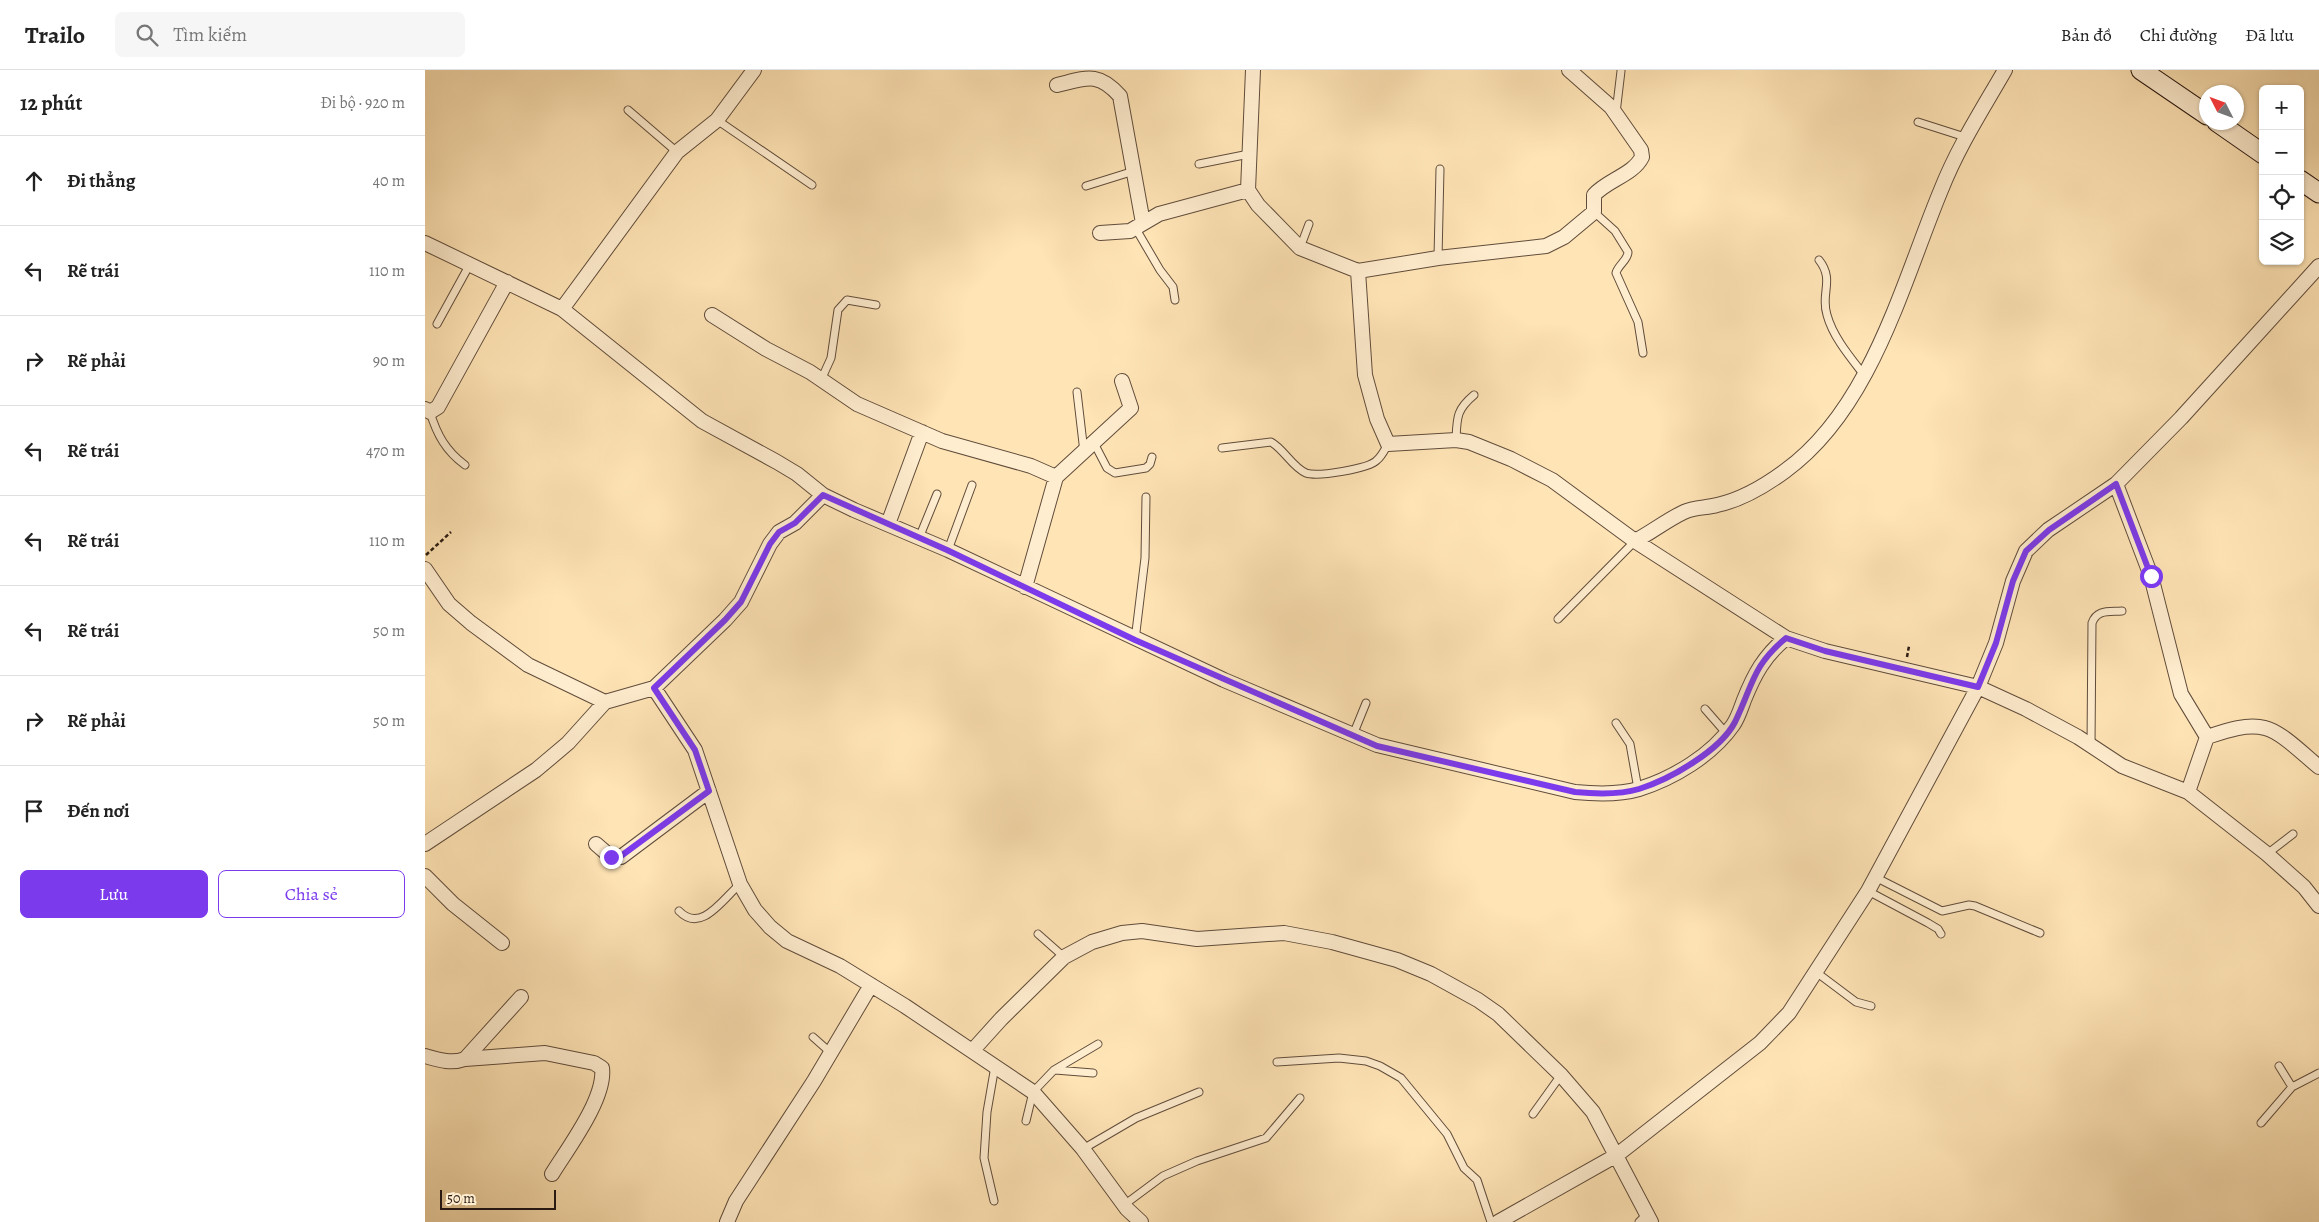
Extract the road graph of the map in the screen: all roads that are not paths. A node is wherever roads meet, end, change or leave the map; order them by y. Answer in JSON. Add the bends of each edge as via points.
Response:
{"nodes":[{"id":1,"x":754,"y":70,"type":"edge"},
{"id":2,"x":1253,"y":70,"type":"edge"},
{"id":3,"x":1569,"y":70,"type":"edge"},
{"id":4,"x":1621,"y":70,"type":"edge"},
{"id":5,"x":2005,"y":70,"type":"edge"},
{"id":6,"x":2141,"y":70,"type":"edge"},
{"id":7,"x":1057,"y":85,"type":"dead end"},
{"id":8,"x":628,"y":110,"type":"dead end"},
{"id":9,"x":2199,"y":110,"type":"edge"},
{"id":10,"x":1616,"y":113,"type":"junction"},
{"id":11,"x":717,"y":120,"type":"junction"},
{"id":12,"x":1918,"y":122,"type":"dead end"},
{"id":13,"x":2228,"y":130,"type":"edge"},
{"id":14,"x":1965,"y":137,"type":"junction"},
{"id":15,"x":2259,"y":151,"type":"edge"},
{"id":16,"x":677,"y":152,"type":"junction"},
{"id":17,"x":1249,"y":154,"type":"junction"},
{"id":18,"x":1199,"y":164,"type":"dead end"},
{"id":19,"x":1440,"y":169,"type":"dead end"},
{"id":20,"x":1134,"y":171,"type":"junction"},
{"id":21,"x":2304,"y":183,"type":"edge"},
{"id":22,"x":813,"y":185,"type":"dead end"},
{"id":23,"x":1086,"y":186,"type":"dead end"},
{"id":24,"x":1248,"y":190,"type":"junction"},
{"id":25,"x":2319,"y":193,"type":"edge"},
{"id":26,"x":1594,"y":212,"type":"junction"},
{"id":27,"x":1309,"y":224,"type":"dead end"},
{"id":28,"x":1139,"y":226,"type":"junction"},
{"id":29,"x":1100,"y":233,"type":"dead end"},
{"id":30,"x":425,"y":243,"type":"edge"},
{"id":31,"x":1300,"y":248,"type":"junction"},
{"id":32,"x":1438,"y":258,"type":"junction"},
{"id":33,"x":1819,"y":260,"type":"dead end"},
{"id":34,"x":470,"y":264,"type":"junction"},
{"id":35,"x":2319,"y":266,"type":"edge"},
{"id":36,"x":1358,"y":271,"type":"junction"},
{"id":37,"x":507,"y":282,"type":"junction"},
{"id":38,"x":1175,"y":300,"type":"dead end"},
{"id":39,"x":876,"y":305,"type":"dead end"},
{"id":40,"x":562,"y":309,"type":"junction"},
{"id":41,"x":713,"y":315,"type":"dead end"},
{"id":42,"x":437,"y":324,"type":"dead end"},
{"id":43,"x":1643,"y":353,"type":"dead end"},
{"id":44,"x":1864,"y":374,"type":"junction"},
{"id":45,"x":821,"y":380,"type":"junction"},
{"id":46,"x":1122,"y":381,"type":"dead end"},
{"id":47,"x":1077,"y":392,"type":"dead end"},
{"id":48,"x":1474,"y":395,"type":"dead end"},
{"id":49,"x":428,"y":411,"type":"edge"},
{"id":50,"x":922,"y":432,"type":"junction"},
{"id":51,"x":1456,"y":440,"type":"junction"},
{"id":52,"x":1388,"y":444,"type":"junction"},
{"id":53,"x":1089,"y":448,"type":"junction"},
{"id":54,"x":1223,"y":448,"type":"dead end"},
{"id":55,"x":1152,"y":457,"type":"dead end"},
{"id":56,"x":465,"y":465,"type":"dead end"},
{"id":57,"x":1056,"y":477,"type":"junction"},
{"id":58,"x":2116,"y":484,"type":"junction"},
{"id":59,"x":973,"y":486,"type":"dead end"},
{"id":60,"x":937,"y":494,"type":"dead end"},
{"id":61,"x":823,"y":495,"type":"junction"},
{"id":62,"x":1146,"y":497,"type":"dead end"},
{"id":63,"x":888,"y":524,"type":"junction"},
{"id":64,"x":919,"y":538,"type":"junction"},
{"id":65,"x":1635,"y":541,"type":"junction"},
{"id":66,"x":947,"y":550,"type":"junction"},
{"id":67,"x":425,"y":569,"type":"edge"},
{"id":68,"x":1025,"y":587,"type":"junction"},
{"id":69,"x":2122,"y":611,"type":"dead end"},
{"id":70,"x":1558,"y":619,"type":"dead end"},
{"id":71,"x":1786,"y":638,"type":"junction"},
{"id":72,"x":1135,"y":640,"type":"junction"},
{"id":73,"x":1978,"y":687,"type":"junction"},
{"id":74,"x":654,"y":688,"type":"junction"},
{"id":75,"x":605,"y":702,"type":"junction"},
{"id":76,"x":1366,"y":703,"type":"dead end"},
{"id":77,"x":1705,"y":709,"type":"dead end"},
{"id":78,"x":1616,"y":724,"type":"dead end"},
{"id":79,"x":1726,"y":733,"type":"junction"},
{"id":80,"x":1353,"y":735,"type":"junction"},
{"id":81,"x":2207,"y":737,"type":"junction"},
{"id":82,"x":2091,"y":746,"type":"junction"},
{"id":83,"x":2319,"y":767,"type":"edge"},
{"id":84,"x":1638,"y":789,"type":"junction"},
{"id":85,"x":709,"y":791,"type":"junction"},
{"id":86,"x":2188,"y":792,"type":"junction"},
{"id":87,"x":2293,"y":834,"type":"dead end"},
{"id":88,"x":425,"y":844,"type":"edge"},
{"id":89,"x":596,"y":844,"type":"dead end"},
{"id":90,"x":2267,"y":854,"type":"junction"},
{"id":91,"x":425,"y":876,"type":"edge"},
{"id":92,"x":1875,"y":878,"type":"junction"},
{"id":93,"x":740,"y":884,"type":"junction"},
{"id":94,"x":1868,"y":891,"type":"junction"},
{"id":95,"x":2319,"y":906,"type":"edge"},
{"id":96,"x":679,"y":912,"type":"dead end"},
{"id":97,"x":2040,"y":933,"type":"dead end"},
{"id":98,"x":1038,"y":934,"type":"dead end"},
{"id":99,"x":1941,"y":934,"type":"dead end"},
{"id":100,"x":502,"y":943,"type":"dead end"},
{"id":101,"x":1064,"y":957,"type":"junction"},
{"id":102,"x":1815,"y":972,"type":"junction"},
{"id":103,"x":871,"y":985,"type":"junction"},
{"id":104,"x":521,"y":997,"type":"dead end"},
{"id":105,"x":1871,"y":1006,"type":"dead end"},
{"id":106,"x":813,"y":1037,"type":"dead end"},
{"id":107,"x":1098,"y":1044,"type":"dead end"},
{"id":108,"x":973,"y":1050,"type":"junction"},
{"id":109,"x":831,"y":1053,"type":"junction"},
{"id":110,"x":425,"y":1056,"type":"edge"},
{"id":111,"x":465,"y":1059,"type":"junction"},
{"id":112,"x":1277,"y":1062,"type":"dead end"},
{"id":113,"x":995,"y":1066,"type":"junction"},
{"id":114,"x":2279,"y":1066,"type":"dead end"},
{"id":115,"x":1054,"y":1070,"type":"junction"},
{"id":116,"x":1093,"y":1073,"type":"dead end"},
{"id":117,"x":2319,"y":1073,"type":"edge"},
{"id":118,"x":1561,"y":1076,"type":"junction"},
{"id":119,"x":2292,"y":1087,"type":"junction"},
{"id":120,"x":1033,"y":1092,"type":"junction"},
{"id":121,"x":1199,"y":1092,"type":"dead end"},
{"id":122,"x":1300,"y":1098,"type":"dead end"},
{"id":123,"x":1533,"y":1114,"type":"dead end"},
{"id":124,"x":1026,"y":1121,"type":"dead end"},
{"id":125,"x":2261,"y":1123,"type":"dead end"},
{"id":126,"x":1083,"y":1149,"type":"junction"},
{"id":127,"x":1617,"y":1155,"type":"junction"},
{"id":128,"x":553,"y":1174,"type":"dead end"},
{"id":129,"x":994,"y":1201,"type":"dead end"},
{"id":130,"x":1124,"y":1205,"type":"junction"},
{"id":131,"x":1645,"y":1219,"type":"edge"},
{"id":132,"x":727,"y":1222,"type":"edge"},
{"id":133,"x":1141,"y":1222,"type":"edge"},
{"id":134,"x":1491,"y":1222,"type":"edge"},
{"id":135,"x":1497,"y":1222,"type":"edge"}],
"edges":[{"from":1,"to":11,"type":"street"},
{"from":2,"to":17,"type":"street"},
{"from":3,"to":10,"type":"street"},
{"from":4,"to":10,"type":"lane"},
{"from":5,"to":14,"type":"street"},
{"from":6,"to":9,"type":"main road"},
{"from":7,"to":20,"type":"street","via":[[1095,78],[1114,89],[1123,104]]},
{"from":8,"to":16,"type":"lane"},
{"from":10,"to":26,"type":"street","via":[[1641,150],[1642,157],[1627,172],[1600,188],[1594,195]]},
{"from":11,"to":16,"type":"street"},
{"from":11,"to":22,"type":"lane"},
{"from":12,"to":14,"type":"lane"},
{"from":13,"to":15,"type":"main road"},
{"from":14,"to":44,"type":"street","via":[[1941,189],[1889,323]]},
{"from":16,"to":40,"type":"street"},
{"from":17,"to":18,"type":"lane"},
{"from":17,"to":24,"type":"street"},
{"from":19,"to":32,"type":"lane"},
{"from":20,"to":23,"type":"lane"},
{"from":20,"to":28,"type":"street"},
{"from":21,"to":25,"type":"main road"},
{"from":24,"to":28,"type":"street","via":[[1159,214]]},
{"from":24,"to":31,"type":"street","via":[[1258,205]]},
{"from":26,"to":32,"type":"street","via":[[1564,237],[1546,246]]},
{"from":26,"to":43,"type":"lane","via":[[1615,231],[1628,252],[1616,273],[1638,322]]},
{"from":27,"to":31,"type":"lane"},
{"from":28,"to":29,"type":"street","via":[[1130,231]]},
{"from":28,"to":38,"type":"lane","via":[[1160,270],[1173,287]]},
{"from":30,"to":34,"type":"street"},
{"from":31,"to":36,"type":"street"},
{"from":32,"to":36,"type":"street"},
{"from":33,"to":44,"type":"lane","via":[[1828,280],[1824,304],[1827,317],[1841,344]]},
{"from":34,"to":37,"type":"street"},
{"from":34,"to":42,"type":"lane"},
{"from":35,"to":58,"type":"street","via":[[2181,418]]},
{"from":36,"to":52,"type":"street","via":[[1365,375],[1377,419]]},
{"from":37,"to":40,"type":"street"},
{"from":37,"to":49,"type":"street","via":[[438,407]]},
{"from":39,"to":45,"type":"lane","via":[[847,300],[843,304],[839,310],[831,358]]},
{"from":40,"to":61,"type":"street","via":[[702,421],[797,474]]},
{"from":41,"to":45,"type":"street"},
{"from":44,"to":65,"type":"street","via":[[1834,422],[1809,451],[1785,471],[1719,505],[1686,511]]},
{"from":45,"to":50,"type":"street","via":[[857,404]]},
{"from":46,"to":53,"type":"street","via":[[1131,408]]},
{"from":47,"to":53,"type":"lane"},
{"from":48,"to":51,"type":"lane","via":[[1460,409]]},
{"from":49,"to":56,"type":"lane","via":[[444,446]]},
{"from":50,"to":57,"type":"street"},
{"from":50,"to":63,"type":"street"},
{"from":51,"to":52,"type":"street"},
{"from":51,"to":65,"type":"street","via":[[1511,459],[1552,480]]},
{"from":52,"to":54,"type":"lane","via":[[1372,464],[1312,474],[1300,470],[1271,442]]},
{"from":53,"to":55,"type":"lane","via":[[1115,473],[1146,468]]},
{"from":53,"to":57,"type":"street"},
{"from":57,"to":68,"type":"street"},
{"from":58,"to":73,"type":"street","via":[[2049,530],[2026,551]]},
{"from":58,"to":81,"type":"street","via":[[2151,576],[2181,694]]},
{"from":59,"to":66,"type":"lane"},
{"from":60,"to":64,"type":"lane"},
{"from":61,"to":63,"type":"street"},
{"from":61,"to":74,"type":"street","via":[[795,523],[779,532],[741,602]]},
{"from":62,"to":72,"type":"lane","via":[[1145,558]]},
{"from":63,"to":64,"type":"street"},
{"from":64,"to":66,"type":"street"},
{"from":65,"to":70,"type":"lane"},
{"from":65,"to":71,"type":"street"},
{"from":66,"to":68,"type":"street"},
{"from":67,"to":75,"type":"street","via":[[449,604],[471,623],[528,665]]},
{"from":68,"to":72,"type":"street"},
{"from":69,"to":82,"type":"lane","via":[[2100,612],[2093,623]]},
{"from":71,"to":73,"type":"street","via":[[1825,651]]},
{"from":71,"to":79,"type":"street","via":[[1770,651],[1756,671],[1734,724]]},
{"from":72,"to":80,"type":"street"},
{"from":73,"to":82,"type":"street","via":[[2026,709]]},
{"from":73,"to":92,"type":"street"},
{"from":74,"to":75,"type":"street"},
{"from":74,"to":85,"type":"street","via":[[695,750]]},
{"from":75,"to":88,"type":"street","via":[[568,742],[536,770]]},
{"from":76,"to":80,"type":"lane"},
{"from":77,"to":79,"type":"lane"},
{"from":78,"to":84,"type":"lane","via":[[1630,744]]},
{"from":79,"to":84,"type":"street","via":[[1690,765]]},
{"from":80,"to":84,"type":"street","via":[[1377,746],[1575,792],[1599,794]]},
{"from":81,"to":83,"type":"street","via":[[2231,729],[2266,728]]},
{"from":81,"to":86,"type":"street"},
{"from":82,"to":86,"type":"street","via":[[2122,766]]},
{"from":85,"to":89,"type":"street","via":[[621,856],[611,857]]},
{"from":85,"to":93,"type":"street"},
{"from":86,"to":90,"type":"street"},
{"from":87,"to":90,"type":"lane"},
{"from":90,"to":95,"type":"street","via":[[2304,887]]},
{"from":91,"to":100,"type":"street","via":[[453,904]]},
{"from":92,"to":94,"type":"street"},
{"from":92,"to":97,"type":"lane","via":[[1942,911],[1975,906]]},
{"from":93,"to":96,"type":"lane","via":[[707,916],[695,921]]},
{"from":93,"to":103,"type":"street","via":[[770,928],[787,941]]},
{"from":94,"to":99,"type":"lane","via":[[1928,923]]},
{"from":94,"to":102,"type":"street"},
{"from":98,"to":101,"type":"lane"},
{"from":101,"to":108,"type":"street"},
{"from":101,"to":118,"type":"street","via":[[1093,942],[1142,931],[1197,939],[1285,934],[1332,942],[1397,960],[1479,1000],[1498,1014]]},
{"from":102,"to":105,"type":"lane","via":[[1855,1002]]},
{"from":102,"to":127,"type":"street","via":[[1789,1013],[1760,1044]]},
{"from":103,"to":108,"type":"street"},
{"from":103,"to":109,"type":"street"},
{"from":104,"to":111,"type":"street"},
{"from":106,"to":109,"type":"lane"},
{"from":107,"to":115,"type":"lane"},
{"from":108,"to":113,"type":"street"},
{"from":109,"to":132,"type":"street","via":[[740,1194]]},
{"from":110,"to":111,"type":"street","via":[[446,1062]]},
{"from":111,"to":128,"type":"street","via":[[545,1053],[601,1066],[603,1078],[592,1105]]},
{"from":112,"to":134,"type":"lane","via":[[1339,1058],[1367,1061],[1401,1078],[1447,1134],[1464,1168],[1477,1180]]},
{"from":113,"to":120,"type":"street"},
{"from":113,"to":129,"type":"lane","via":[[984,1158]]},
{"from":114,"to":119,"type":"lane"},
{"from":115,"to":116,"type":"lane"},
{"from":115,"to":120,"type":"lane"},
{"from":117,"to":119,"type":"lane"},
{"from":118,"to":123,"type":"lane"},
{"from":118,"to":127,"type":"street","via":[[1593,1112]]},
{"from":119,"to":125,"type":"lane"},
{"from":120,"to":124,"type":"lane"},
{"from":120,"to":126,"type":"street"},
{"from":121,"to":126,"type":"lane","via":[[1136,1118]]},
{"from":122,"to":130,"type":"lane","via":[[1266,1138],[1163,1176]]},
{"from":126,"to":130,"type":"street"},
{"from":127,"to":131,"type":"street"},
{"from":127,"to":135,"type":"street"},
{"from":130,"to":133,"type":"street"}]}
